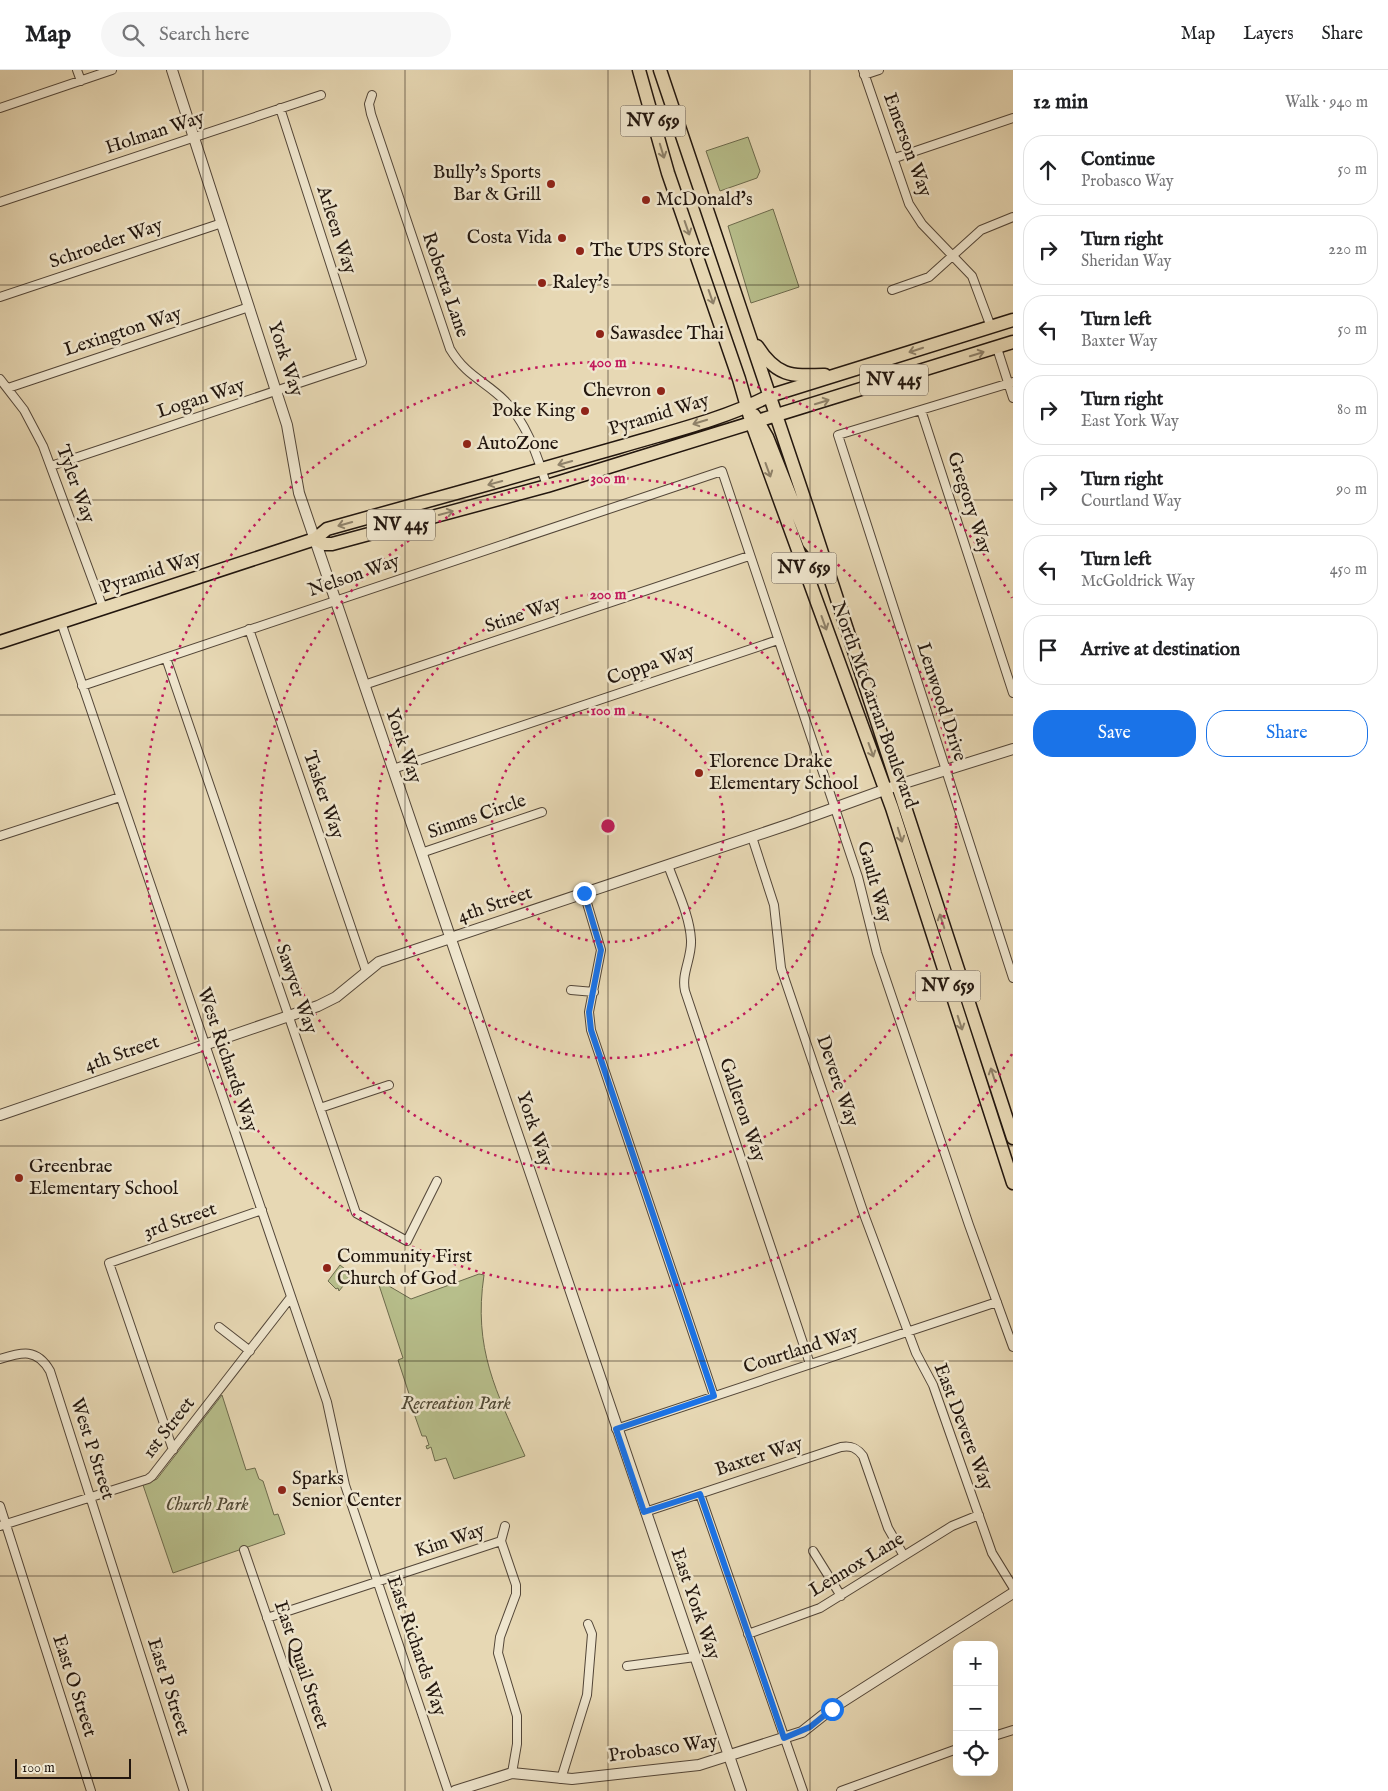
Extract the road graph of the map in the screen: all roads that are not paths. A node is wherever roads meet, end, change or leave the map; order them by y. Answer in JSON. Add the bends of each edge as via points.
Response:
{"nodes":[{"id":1,"x":77,"y":70,"type":"edge"},
{"id":2,"x":112,"y":70,"type":"edge"},
{"id":3,"x":172,"y":70,"type":"edge"},
{"id":4,"x":639,"y":70,"type":"edge"},
{"id":5,"x":651,"y":70,"type":"edge"},
{"id":6,"x":660,"y":70,"type":"edge"},
{"id":7,"x":879,"y":70,"type":"edge"},
{"id":8,"x":864,"y":72,"type":"edge"},
{"id":9,"x":81,"y":81,"type":"junction"},
{"id":10,"x":666,"y":87,"type":"junction"},
{"id":11,"x":321,"y":95,"type":"dead end"},
{"id":12,"x":372,"y":95,"type":"dead end"},
{"id":13,"x":0,"y":108,"type":"edge"},
{"id":14,"x":280,"y":108,"type":"junction"},
{"id":15,"x":1013,"y":118,"type":"edge"},
{"id":16,"x":194,"y":137,"type":"junction"},
{"id":17,"x":895,"y":158,"type":"junction"},
{"id":18,"x":0,"y":202,"type":"edge"},
{"id":19,"x":1013,"y":217,"type":"edge"},
{"id":20,"x":222,"y":223,"type":"junction"},
{"id":21,"x":954,"y":255,"type":"junction"},
{"id":22,"x":892,"y":290,"type":"dead end"},
{"id":23,"x":0,"y":297,"type":"edge"},
{"id":24,"x":249,"y":307,"type":"junction"},
{"id":25,"x":1013,"y":320,"type":"edge"},
{"id":26,"x":991,"y":327,"type":"junction"},
{"id":27,"x":748,"y":333,"type":"junction"},
{"id":28,"x":1013,"y":342,"type":"edge"},
{"id":29,"x":997,"y":348,"type":"junction"},
{"id":30,"x":362,"y":362,"type":"joint"},
{"id":31,"x":842,"y":374,"type":"junction"},
{"id":32,"x":0,"y":379,"type":"edge"},
{"id":33,"x":1011,"y":383,"type":"edge"},
{"id":34,"x":8,"y":388,"type":"junction"},
{"id":35,"x":277,"y":391,"type":"junction"},
{"id":36,"x":769,"y":396,"type":"junction"},
{"id":37,"x":1013,"y":398,"type":"edge"},
{"id":38,"x":747,"y":408,"type":"junction"},
{"id":39,"x":921,"y":410,"type":"junction"},
{"id":40,"x":776,"y":417,"type":"junction"},
{"id":41,"x":756,"y":423,"type":"junction"},
{"id":42,"x":51,"y":466,"type":"junction"},
{"id":43,"x":542,"y":470,"type":"junction"},
{"id":44,"x":722,"y":471,"type":"joint"},
{"id":45,"x":547,"y":486,"type":"junction"},
{"id":46,"x":315,"y":539,"type":"junction"},
{"id":47,"x":749,"y":556,"type":"junction"},
{"id":48,"x":825,"y":563,"type":"junction"},
{"id":49,"x":335,"y":600,"type":"junction"},
{"id":50,"x":103,"y":608,"type":"junction"},
{"id":51,"x":61,"y":622,"type":"junction"},
{"id":52,"x":250,"y":629,"type":"junction"},
{"id":53,"x":778,"y":640,"type":"junction"},
{"id":54,"x":0,"y":642,"type":"edge"},
{"id":55,"x":166,"y":658,"type":"junction"},
{"id":56,"x":364,"y":685,"type":"junction"},
{"id":57,"x":82,"y":686,"type":"junction"},
{"id":58,"x":1013,"y":693,"type":"edge"},
{"id":59,"x":1013,"y":749,"type":"edge"},
{"id":60,"x":393,"y":769,"type":"junction"},
{"id":61,"x":945,"y":769,"type":"junction"},
{"id":62,"x":898,"y":784,"type":"junction"},
{"id":63,"x":884,"y":789,"type":"junction"},
{"id":64,"x":120,"y":797,"type":"junction"},
{"id":65,"x":835,"y":807,"type":"junction"},
{"id":66,"x":542,"y":812,"type":"dead end"},
{"id":67,"x":0,"y":836,"type":"edge"},
{"id":68,"x":752,"y":837,"type":"junction"},
{"id":69,"x":421,"y":853,"type":"junction"},
{"id":70,"x":668,"y":865,"type":"junction"},
{"id":71,"x":584,"y":893,"type":"junction"},
{"id":72,"x":451,"y":938,"type":"junction"},
{"id":73,"x":366,"y":971,"type":"junction"},
{"id":74,"x":1013,"y":978,"type":"edge"},
{"id":75,"x":571,"y":990,"type":"dead end"},
{"id":76,"x":594,"y":992,"type":"junction"},
{"id":77,"x":288,"y":1016,"type":"junction"},
{"id":78,"x":205,"y":1045,"type":"junction"},
{"id":79,"x":388,"y":1085,"type":"dead end"},
{"id":80,"x":320,"y":1108,"type":"junction"},
{"id":81,"x":0,"y":1115,"type":"edge"},
{"id":82,"x":1013,"y":1138,"type":"edge"},
{"id":83,"x":437,"y":1181,"type":"dead end"},
{"id":84,"x":1013,"y":1182,"type":"edge"},
{"id":85,"x":262,"y":1210,"type":"junction"},
{"id":86,"x":291,"y":1297,"type":"junction"},
{"id":87,"x":997,"y":1302,"type":"junction"},
{"id":88,"x":219,"y":1327,"type":"dead end"},
{"id":89,"x":908,"y":1331,"type":"junction"},
{"id":90,"x":1013,"y":1348,"type":"edge"},
{"id":91,"x":250,"y":1350,"type":"junction"},
{"id":92,"x":0,"y":1360,"type":"edge"},
{"id":93,"x":810,"y":1364,"type":"junction"},
{"id":94,"x":714,"y":1396,"type":"junction"},
{"id":95,"x":616,"y":1429,"type":"junction"},
{"id":96,"x":173,"y":1450,"type":"junction"},
{"id":97,"x":700,"y":1494,"type":"junction"},
{"id":98,"x":90,"y":1498,"type":"junction"},
{"id":99,"x":0,"y":1506,"type":"edge"},
{"id":100,"x":354,"y":1512,"type":"joint"},
{"id":101,"x":644,"y":1512,"type":"junction"},
{"id":102,"x":979,"y":1515,"type":"junction"},
{"id":103,"x":3,"y":1525,"type":"edge"},
{"id":104,"x":505,"y":1526,"type":"dead end"},
{"id":105,"x":501,"y":1541,"type":"junction"},
{"id":106,"x":244,"y":1550,"type":"dead end"},
{"id":107,"x":812,"y":1551,"type":"dead end"},
{"id":108,"x":904,"y":1556,"type":"junction"},
{"id":109,"x":378,"y":1582,"type":"junction"},
{"id":110,"x":1013,"y":1587,"type":"edge"},
{"id":111,"x":120,"y":1592,"type":"joint"},
{"id":112,"x":1013,"y":1594,"type":"edge"},
{"id":113,"x":841,"y":1596,"type":"junction"},
{"id":114,"x":267,"y":1618,"type":"junction"},
{"id":115,"x":588,"y":1624,"type":"dead end"},
{"id":116,"x":748,"y":1634,"type":"junction"},
{"id":117,"x":695,"y":1657,"type":"junction"},
{"id":118,"x":627,"y":1666,"type":"dead end"},
{"id":119,"x":1013,"y":1730,"type":"edge"},
{"id":120,"x":998,"y":1735,"type":"edge"},
{"id":121,"x":784,"y":1738,"type":"junction"},
{"id":122,"x":953,"y":1750,"type":"edge"},
{"id":123,"x":729,"y":1757,"type":"junction"},
{"id":124,"x":512,"y":1773,"type":"junction"},
{"id":125,"x":561,"y":1779,"type":"junction"},
{"id":126,"x":91,"y":1791,"type":"edge"},
{"id":127,"x":184,"y":1791,"type":"edge"},
{"id":128,"x":327,"y":1791,"type":"edge"},
{"id":129,"x":448,"y":1791,"type":"edge"},
{"id":130,"x":455,"y":1791,"type":"edge"},
{"id":131,"x":741,"y":1791,"type":"edge"},
{"id":132,"x":803,"y":1791,"type":"edge"},
{"id":133,"x":841,"y":1791,"type":"edge"}],
"edges":[{"from":1,"to":9,"type":"street"},
{"from":2,"to":9,"type":"street"},
{"from":3,"to":16,"type":"street","name":"York Way"},
{"from":4,"to":38,"type":"main road","name":"North McCarran Boulevard","number":"NV 659","one_way":true,"via":[[668,173]]},
{"from":5,"to":10,"type":"main road"},
{"from":6,"to":10,"type":"main road","name":"North McCarran Boulevard","number":"NV 659"},
{"from":7,"to":8,"type":"street"},
{"from":8,"to":17,"type":"street","name":"Emerson Way"},
{"from":9,"to":13,"type":"street"},
{"from":10,"to":27,"type":"main road","name":"North McCarran Boulevard","number":"NV 659"},
{"from":11,"to":14,"type":"street","name":"Holman Way"},
{"from":12,"to":43,"type":"street","name":"Roberta Lane","via":[[369,104],[371,114],[450,349],[466,372],[504,400],[514,412],[531,438]]},
{"from":14,"to":16,"type":"street","name":"Holman Way"},
{"from":14,"to":30,"type":"street","name":"Arleen Way"},
{"from":15,"to":17,"type":"street"},
{"from":16,"to":18,"type":"street","name":"Holman Way"},
{"from":16,"to":20,"type":"street","name":"York Way"},
{"from":17,"to":21,"type":"street","name":"Emerson Way","via":[[915,215]]},
{"from":19,"to":21,"type":"street","via":[[982,230]]},
{"from":20,"to":23,"type":"street","name":"Schroeder Way"},
{"from":20,"to":24,"type":"street","name":"York Way"},
{"from":21,"to":22,"type":"street","via":[[929,277]]},
{"from":21,"to":26,"type":"street","name":"Emerson Way","via":[[972,276]]},
{"from":24,"to":34,"type":"street","name":"Lexington Way"},
{"from":24,"to":35,"type":"street","name":"York Way"},
{"from":25,"to":26,"type":"main road","name":"Pyramid Way","number":"NV 445"},
{"from":26,"to":31,"type":"main road","name":"Pyramid Way","number":"NV 445","one_way":true},
{"from":27,"to":31,"type":"main road","via":[[769,363],[787,374]]},
{"from":27,"to":36,"type":"main road","name":"North McCarran Boulevard","number":"NV 659"},
{"from":28,"to":29,"type":"main road","name":"Pyramid Way","number":"NV 445"},
{"from":29,"to":33,"type":"street"},
{"from":40,"to":29,"type":"main road","name":"Pyramid Way","number":"NV 445","one_way":true},
{"from":30,"to":35,"type":"street","name":"Logan Way"},
{"from":31,"to":36,"type":"main road","name":"Pyramid Way","number":"NV 445"},
{"from":32,"to":34,"type":"street","name":"Tyler Way"},
{"from":33,"to":37,"type":"street"},
{"from":33,"to":39,"type":"street"},
{"from":34,"to":42,"type":"street","name":"Tyler Way","via":[[34,427]]},
{"from":35,"to":42,"type":"street","name":"Logan Way"},
{"from":35,"to":46,"type":"street","name":"York Way","via":[[288,425],[299,493]]},
{"from":36,"to":38,"type":"main road","name":"Pyramid Way","number":"NV 445"},
{"from":36,"to":40,"type":"main road","name":"North McCarran Boulevard","number":"NV 659"},
{"from":38,"to":41,"type":"main road","name":"North McCarran Boulevard","number":"NV 659"},
{"from":38,"to":43,"type":"main road","name":"Pyramid Way","number":"NV 445","one_way":true},
{"from":39,"to":58,"type":"street","name":"Gregory Way"},
{"from":39,"to":61,"type":"street","name":"Lenwood Drive","via":[[838,435]]},
{"from":40,"to":41,"type":"main road","name":"Pyramid Way","number":"NV 445"},
{"from":40,"to":48,"type":"main road","name":"North McCarran Boulevard","number":"NV 659"},
{"from":41,"to":45,"type":"main road","name":"Pyramid Way","number":"NV 445"},
{"from":41,"to":48,"type":"main road","via":[[810,543]]},
{"from":41,"to":63,"type":"main road","name":"North McCarran Boulevard","number":"NV 659","one_way":true},
{"from":42,"to":50,"type":"street","name":"Tyler Way"},
{"from":43,"to":45,"type":"street","name":"Roberta Lane"},
{"from":43,"to":46,"type":"main road","name":"Pyramid Way","number":"NV 445","one_way":true,"via":[[327,529]]},
{"from":44,"to":47,"type":"street","name":"Gault Way"},
{"from":44,"to":49,"type":"street","name":"Nelson Way"},
{"from":46,"to":45,"type":"main road","name":"Pyramid Way","number":"NV 445","one_way":true,"via":[[332,544]]},
{"from":46,"to":49,"type":"street","name":"York Way"},
{"from":46,"to":50,"type":"main road","name":"Pyramid Way","number":"NV 445"},
{"from":47,"to":53,"type":"street","name":"Gault Way"},
{"from":47,"to":56,"type":"street","name":"Stine Way"},
{"from":48,"to":62,"type":"main road","name":"North McCarran Boulevard","number":"NV 659"},
{"from":49,"to":52,"type":"street","name":"Nelson Way"},
{"from":49,"to":56,"type":"street","name":"York Way"},
{"from":50,"to":51,"type":"main road","name":"Pyramid Way","number":"NV 445"},
{"from":51,"to":54,"type":"main road","name":"Pyramid Way","number":"NV 445"},
{"from":51,"to":57,"type":"street","name":"West Richards Way"},
{"from":52,"to":55,"type":"street","name":"Nelson Way"},
{"from":52,"to":73,"type":"street","name":"Tasker Way"},
{"from":53,"to":60,"type":"street","name":"Coppa Way"},
{"from":53,"to":65,"type":"street","name":"Gault Way"},
{"from":55,"to":57,"type":"street","name":"Nelson Way"},
{"from":55,"to":77,"type":"street","name":"Sawyer Way"},
{"from":56,"to":60,"type":"street","name":"York Way"},
{"from":57,"to":64,"type":"street","name":"West Richards Way"},
{"from":59,"to":61,"type":"street","name":"4th Street"},
{"from":60,"to":69,"type":"street","name":"York Way"},
{"from":61,"to":62,"type":"street","name":"4th Street"},
{"from":61,"to":74,"type":"street","name":"Lenwood Drive"},
{"from":62,"to":63,"type":"street","name":"4th Street"},
{"from":82,"to":62,"type":"main road","name":"North McCarran Boulevard","number":"NV 659","one_way":true},
{"from":63,"to":65,"type":"street","name":"4th Street"},
{"from":63,"to":84,"type":"main road","name":"North McCarran Boulevard","number":"NV 659","one_way":true},
{"from":64,"to":67,"type":"street"},
{"from":64,"to":78,"type":"street","name":"West Richards Way"},
{"from":65,"to":68,"type":"street","name":"4th Street"},
{"from":65,"to":87,"type":"street","name":"Gault Way","via":[[858,877],[877,953]]},
{"from":66,"to":69,"type":"street","name":"Simms Circle"},
{"from":68,"to":70,"type":"street","name":"4th Street"},
{"from":68,"to":89,"type":"street","name":"Devere Way","via":[[774,905],[782,968],[865,1217]]},
{"from":69,"to":72,"type":"street","name":"York Way"},
{"from":70,"to":71,"type":"street","name":"4th Street"},
{"from":70,"to":93,"type":"street","name":"Galleron Way","via":[[690,936],[684,974],[685,991]]},
{"from":71,"to":72,"type":"street","name":"4th Street"},
{"from":71,"to":76,"type":"street","via":[[601,950]]},
{"from":72,"to":73,"type":"street","name":"4th Street","via":[[379,962]]},
{"from":72,"to":95,"type":"street","name":"York Way"},
{"from":73,"to":77,"type":"street","name":"4th Street","via":[[326,1003]]},
{"from":75,"to":76,"type":"street"},
{"from":76,"to":94,"type":"street","via":[[589,1012],[591,1030]]},
{"from":77,"to":78,"type":"street","name":"4th Street"},
{"from":77,"to":80,"type":"street","name":"Sawyer Way"},
{"from":78,"to":81,"type":"street","name":"4th Street"},
{"from":78,"to":85,"type":"street","name":"West Richards Way"},
{"from":79,"to":80,"type":"street"},
{"from":80,"to":83,"type":"street","name":"Sawyer Way","via":[[359,1216],[407,1241]]},
{"from":85,"to":86,"type":"street","name":"West Richards Way"},
{"from":85,"to":96,"type":"street","name":"3rd Street","via":[[109,1263]]},
{"from":86,"to":91,"type":"street","name":"1st Street"},
{"from":86,"to":100,"type":"street","name":"West Richards Way","via":[[327,1402]]},
{"from":87,"to":89,"type":"street","name":"Courtland Way"},
{"from":87,"to":90,"type":"street","name":"Gault Way"},
{"from":88,"to":91,"type":"street"},
{"from":89,"to":93,"type":"street","name":"Courtland Way"},
{"from":89,"to":102,"type":"street","name":"East Devere Way","via":[[932,1385]]},
{"from":91,"to":96,"type":"street","name":"1st Street"},
{"from":92,"to":98,"type":"street","name":"West P Street","via":[[27,1353],[45,1362]]},
{"from":93,"to":94,"type":"street","name":"Courtland Way"},
{"from":94,"to":95,"type":"street","name":"Courtland Way"},
{"from":95,"to":101,"type":"street","name":"East York Way"},
{"from":96,"to":98,"type":"street","name":"1st Street","via":[[148,1479]]},
{"from":97,"to":101,"type":"street","name":"Baxter Way"},
{"from":97,"to":108,"type":"street","name":"Baxter Way","via":[[841,1447],[855,1448],[863,1456],[888,1528]]},
{"from":97,"to":116,"type":"street"},
{"from":98,"to":103,"type":"street","name":"1st Street"},
{"from":98,"to":111,"type":"street","name":"West P Street"},
{"from":99,"to":103,"type":"street","name":"East O Street"},
{"from":100,"to":109,"type":"street","name":"East Richards Way"},
{"from":101,"to":117,"type":"street","name":"East York Way"},
{"from":102,"to":108,"type":"street","name":"Lennox Lane","via":[[952,1526]]},
{"from":102,"to":110,"type":"street","name":"East Devere Way","via":[[992,1553]]},
{"from":103,"to":126,"type":"street","name":"East O Street"},
{"from":104,"to":105,"type":"street"},
{"from":105,"to":109,"type":"street","name":"Kim Way"},
{"from":105,"to":124,"type":"street","via":[[516,1585],[516,1594],[498,1644],[500,1662],[517,1716]]},
{"from":106,"to":114,"type":"street","name":"East Quail Street"},
{"from":107,"to":113,"type":"street"},
{"from":108,"to":113,"type":"street","name":"Lennox Lane"},
{"from":109,"to":114,"type":"street","name":"Kim Way"},
{"from":109,"to":129,"type":"street","name":"East Richards Way"},
{"from":111,"to":127,"type":"street","name":"East P Street"},
{"from":112,"to":121,"type":"street","name":"Probasco Way","via":[[832,1709],[810,1727]]},
{"from":113,"to":116,"type":"street","name":"Lennox Lane","via":[[806,1614]]},
{"from":114,"to":128,"type":"street","name":"East Quail Street"},
{"from":115,"to":125,"type":"street","via":[[592,1634],[587,1695]]},
{"from":116,"to":121,"type":"street"},
{"from":117,"to":118,"type":"street"},
{"from":117,"to":123,"type":"street","name":"East York Way"},
{"from":119,"to":120,"type":"street"},
{"from":121,"to":123,"type":"street","name":"Probasco Way"},
{"from":121,"to":132,"type":"street"},
{"from":122,"to":133,"type":"street"},
{"from":123,"to":125,"type":"street","name":"Probasco Way","via":[[681,1768]]},
{"from":123,"to":131,"type":"street","name":"East York Way"},
{"from":124,"to":125,"type":"street","name":"Probasco Way"},
{"from":124,"to":130,"type":"street","name":"Probasco Way"}]}
